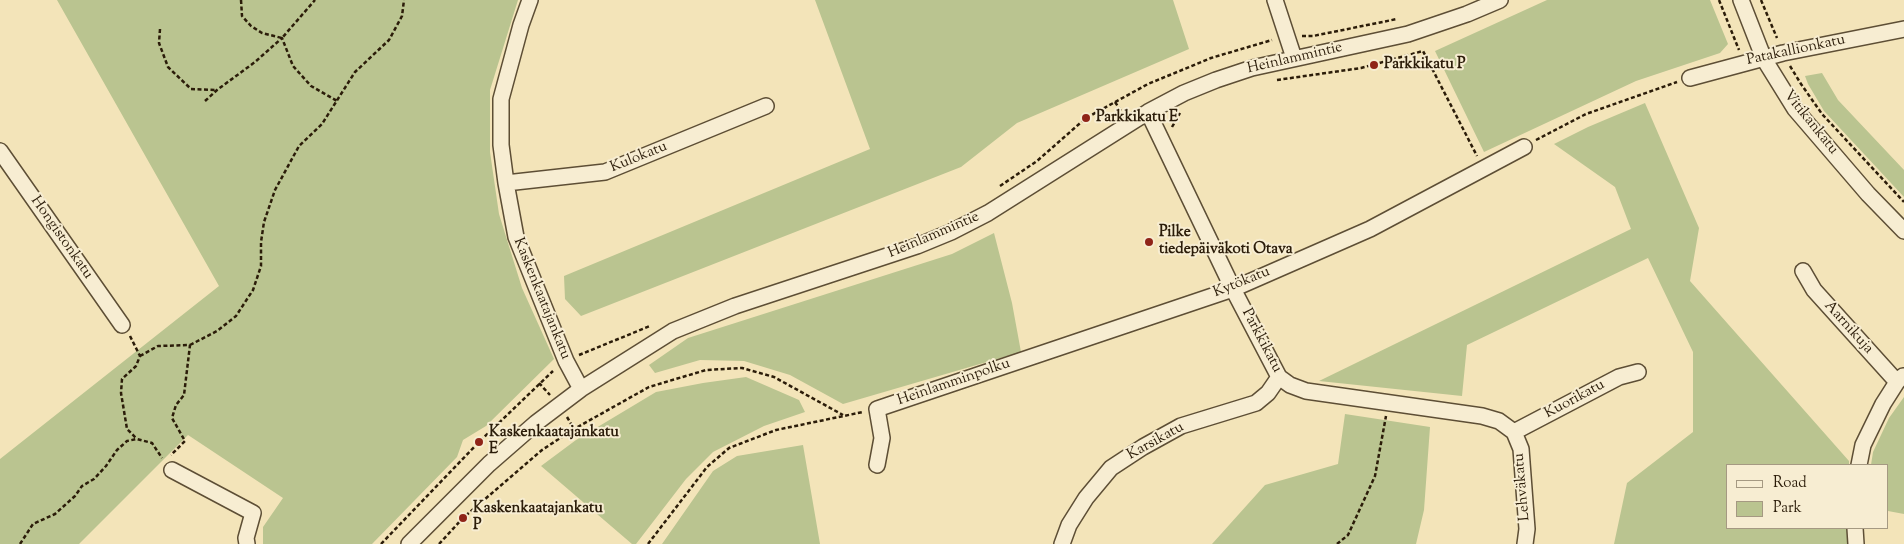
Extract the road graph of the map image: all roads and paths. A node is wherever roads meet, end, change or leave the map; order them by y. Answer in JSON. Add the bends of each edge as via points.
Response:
{"nodes":[{"id":1,"x":241,"y":0,"type":"edge"},
{"id":2,"x":315,"y":0,"type":"edge"},
{"id":3,"x":404,"y":0,"type":"edge"},
{"id":4,"x":530,"y":0,"type":"edge"},
{"id":5,"x":1275,"y":0,"type":"edge"},
{"id":6,"x":1500,"y":0,"type":"edge"},
{"id":7,"x":1741,"y":0,"type":"edge"},
{"id":8,"x":1400,"y":18,"type":"dead end"},
{"id":9,"x":160,"y":29,"type":"dead end"},
{"id":10,"x":1904,"y":29,"type":"edge"},
{"id":11,"x":1286,"y":36,"type":"junction"},
{"id":12,"x":282,"y":38,"type":"junction"},
{"id":13,"x":1294,"y":58,"type":"junction"},
{"id":14,"x":1764,"y":58,"type":"junction"},
{"id":15,"x":1690,"y":78,"type":"joint"},
{"id":16,"x":1797,"y":78,"type":"dead end"},
{"id":17,"x":1269,"y":80,"type":"dead end"},
{"id":18,"x":217,"y":90,"type":"junction"},
{"id":19,"x":337,"y":101,"type":"junction"},
{"id":20,"x":205,"y":102,"type":"dead end"},
{"id":21,"x":1115,"y":102,"type":"junction"},
{"id":22,"x":766,"y":106,"type":"dead end"},
{"id":23,"x":1183,"y":110,"type":"dead end"},
{"id":24,"x":1148,"y":112,"type":"junction"},
{"id":25,"x":1128,"y":124,"type":"junction"},
{"id":26,"x":1159,"y":134,"type":"junction"},
{"id":27,"x":1524,"y":147,"type":"joint"},
{"id":28,"x":0,"y":151,"type":"edge"},
{"id":29,"x":1483,"y":169,"type":"junction"},
{"id":30,"x":506,"y":183,"type":"junction"},
{"id":31,"x":996,"y":188,"type":"dead end"},
{"id":32,"x":1904,"y":202,"type":"edge"},
{"id":33,"x":1904,"y":231,"type":"edge"},
{"id":34,"x":1803,"y":272,"type":"dead end"},
{"id":35,"x":1233,"y":289,"type":"junction"},
{"id":36,"x":122,"y":325,"type":"joint"},
{"id":37,"x":654,"y":325,"type":"dead end"},
{"id":38,"x":190,"y":345,"type":"junction"},
{"id":39,"x":140,"y":356,"type":"junction"},
{"id":40,"x":1032,"y":357,"type":"joint"},
{"id":41,"x":566,"y":361,"type":"junction"},
{"id":42,"x":1638,"y":372,"type":"dead end"},
{"id":43,"x":1279,"y":377,"type":"junction"},
{"id":44,"x":1900,"y":379,"type":"edge"},
{"id":45,"x":581,"y":389,"type":"junction"},
{"id":46,"x":1388,"y":403,"type":"junction"},
{"id":47,"x":877,"y":409,"type":"junction"},
{"id":48,"x":843,"y":415,"type":"junction"},
{"id":49,"x":1514,"y":432,"type":"junction"},
{"id":50,"x":137,"y":439,"type":"junction"},
{"id":51,"x":1859,"y":464,"type":"edge"},
{"id":52,"x":877,"y":465,"type":"dead end"},
{"id":53,"x":168,"y":466,"type":"junction"},
{"id":54,"x":1855,"y":529,"type":"edge"},
{"id":55,"x":20,"y":544,"type":"edge"},
{"id":56,"x":247,"y":544,"type":"edge"},
{"id":57,"x":381,"y":544,"type":"edge"},
{"id":58,"x":409,"y":544,"type":"edge"},
{"id":59,"x":439,"y":544,"type":"edge"},
{"id":60,"x":648,"y":544,"type":"edge"},
{"id":61,"x":1062,"y":544,"type":"edge"},
{"id":62,"x":1337,"y":544,"type":"edge"},
{"id":63,"x":1525,"y":544,"type":"edge"},
{"id":64,"x":1856,"y":544,"type":"edge"}],
"edges":[{"from":1,"to":12,"type":"path","via":[[242,16],[251,26],[262,33]]},
{"from":2,"to":12,"type":"path"},
{"from":3,"to":19,"type":"path","via":[[402,16],[389,40],[355,72]]},
{"from":4,"to":30,"type":"street","name":"Kaskenkaatajankatu","via":[[501,99],[501,145]]},
{"from":5,"to":11,"type":"street"},
{"from":6,"to":13,"type":"street","name":"Heinlammintie","via":[[1408,34]]},
{"from":7,"to":14,"type":"street","name":"Vitikankatu"},
{"from":8,"to":11,"type":"path","via":[[1313,36]]},
{"from":9,"to":18,"type":"path","via":[[159,43],[168,67],[191,89]]},
{"from":10,"to":14,"type":"street","name":"Patakallionkatu"},
{"from":11,"to":13,"type":"street"},
{"from":11,"to":21,"type":"path","via":[[1210,58]]},
{"from":12,"to":18,"type":"path"},
{"from":12,"to":19,"type":"path","via":[[292,66],[311,86]]},
{"from":13,"to":24,"type":"street","name":"Heinlammintie","via":[[1216,80],[1184,92]]},
{"from":14,"to":15,"type":"street","name":"Patakallionkatu"},
{"from":14,"to":33,"type":"street","name":"Vitikankatu","via":[[1796,109]]},
{"from":15,"to":27,"type":"path","via":[[1586,114]]},
{"from":16,"to":32,"type":"path","via":[[1822,114]]},
{"from":17,"to":29,"type":"path","via":[[1361,68],[1423,52]]},
{"from":18,"to":20,"type":"path"},
{"from":19,"to":38,"type":"path","via":[[322,124],[299,146],[275,190],[264,222],[261,266],[253,290],[236,316],[216,332]]},
{"from":21,"to":25,"type":"path"},
{"from":21,"to":31,"type":"path","via":[[1086,118],[1037,161]]},
{"from":22,"to":30,"type":"street","name":"Kulokatu","via":[[605,172]]},
{"from":23,"to":26,"type":"path","via":[[1171,128]]},
{"from":24,"to":25,"type":"street","name":"Heinlammintie"},
{"from":24,"to":26,"type":"street","name":"Parkkikatu"},
{"from":25,"to":45,"type":"street","name":"Heinlammintie","via":[[988,213],[951,232],[673,331]]},
{"from":26,"to":35,"type":"street","name":"Parkkikatu"},
{"from":27,"to":29,"type":"street","name":"Kytökatu"},
{"from":28,"to":36,"type":"street","name":"Hongistonkatu"},
{"from":29,"to":35,"type":"street","name":"Kytökatu","via":[[1370,229]]},
{"from":30,"to":41,"type":"street","name":"Kaskenkaatajankatu","via":[[516,237]]},
{"from":34,"to":44,"type":"street","name":"Aarnikuja","via":[[1814,290]]},
{"from":35,"to":40,"type":"street","name":"Kytökatu"},
{"from":35,"to":43,"type":"street","name":"Parkkikatu"},
{"from":36,"to":39,"type":"path"},
{"from":37,"to":41,"type":"path"},
{"from":38,"to":39,"type":"path","via":[[158,346]]},
{"from":38,"to":53,"type":"path","via":[[184,395],[172,418],[185,441]]},
{"from":39,"to":50,"type":"path","via":[[136,366],[122,380],[120,393],[127,429]]},
{"from":40,"to":47,"type":"street","name":"Heinlamminpolku"},
{"from":41,"to":45,"type":"street","name":"Kaskenkaatajankatu"},
{"from":41,"to":57,"type":"path","via":[[478,442]]},
{"from":42,"to":49,"type":"street","name":"Kuorikatu","via":[[1619,377]]},
{"from":43,"to":46,"type":"street","name":"Parkkikatu","via":[[1306,391]]},
{"from":43,"to":61,"type":"street","name":"Karsikatu","via":[[1256,403],[1181,426],[1112,468],[1086,498]]},
{"from":44,"to":51,"type":"street","via":[[1883,404],[1863,445]]},
{"from":45,"to":58,"type":"street","name":"Heinlammintie","via":[[489,464]]},
{"from":46,"to":49,"type":"street","name":"Parkkikatu","via":[[1482,416],[1499,421]]},
{"from":46,"to":62,"type":"path","via":[[1376,476],[1348,535]]},
{"from":47,"to":48,"type":"path"},
{"from":47,"to":52,"type":"street","via":[[882,438]]},
{"from":48,"to":59,"type":"path","via":[[774,377],[742,368],[706,370],[649,387],[542,450],[463,518]]},
{"from":48,"to":60,"type":"path","via":[[776,430],[729,448],[707,467]]},
{"from":49,"to":63,"type":"street","name":"Lehväkatu","via":[[1521,449],[1527,529]]},
{"from":50,"to":53,"type":"path","via":[[152,443]]},
{"from":50,"to":55,"type":"path","via":[[127,441],[94,479],[82,486],[55,514],[33,524]]},
{"from":53,"to":56,"type":"street","via":[[253,513]]},
{"from":54,"to":64,"type":"street"}]}
